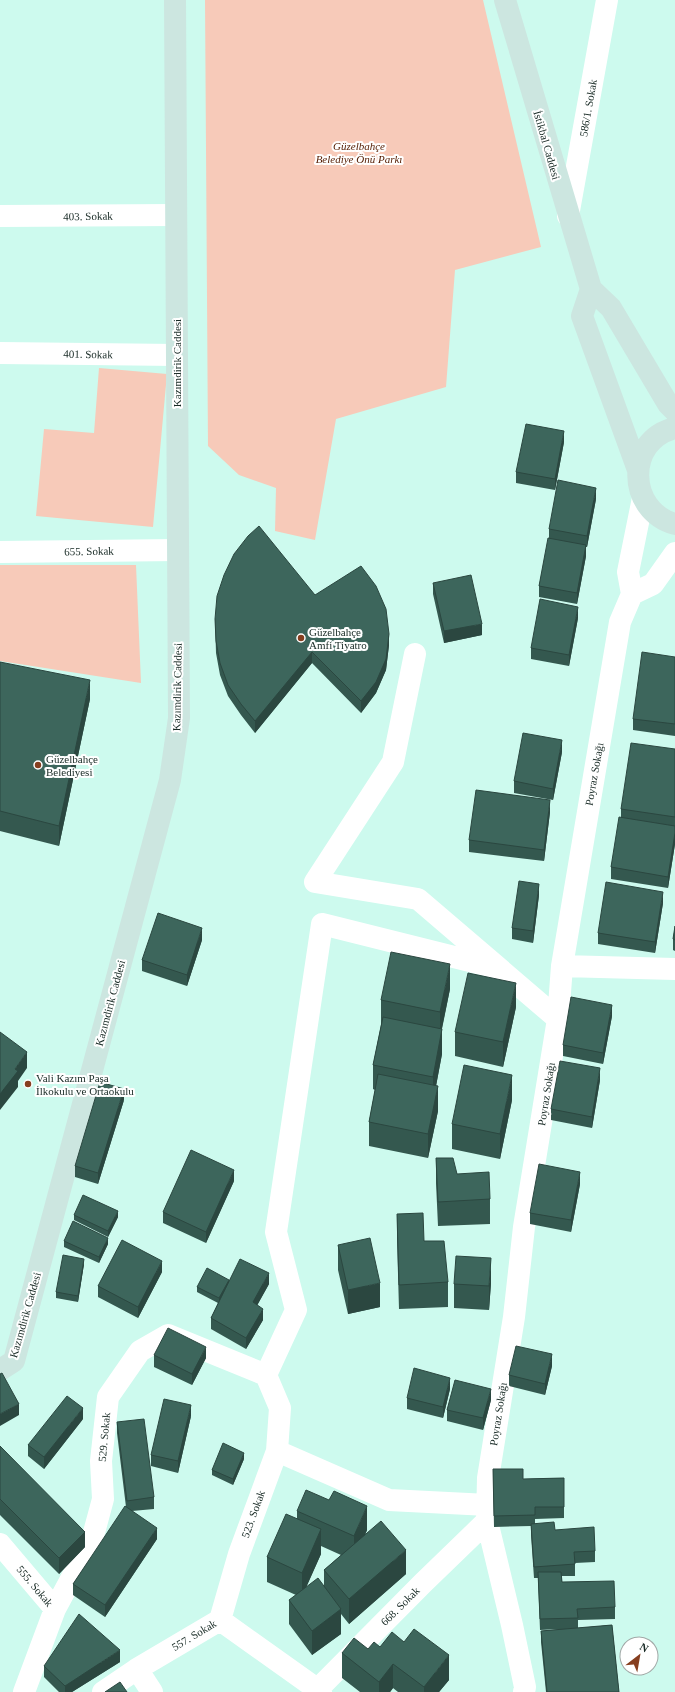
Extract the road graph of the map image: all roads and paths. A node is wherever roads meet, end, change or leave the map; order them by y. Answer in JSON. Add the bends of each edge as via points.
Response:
{"nodes":[{"id":1,"x":175,"y":0,"type":"edge"},
{"id":2,"x":505,"y":0,"type":"edge"},
{"id":3,"x":607,"y":0,"type":"edge"},
{"id":4,"x":176,"y":215,"type":"junction"},
{"id":5,"x":0,"y":216,"type":"edge"},
{"id":6,"x":568,"y":216,"type":"junction"},
{"id":7,"x":591,"y":290,"type":"junction"},
{"id":8,"x":0,"y":353,"type":"edge"},
{"id":9,"x":177,"y":355,"type":"junction"},
{"id":10,"x":675,"y":411,"type":"edge"},
{"id":11,"x":675,"y":428,"type":"edge"},
{"id":12,"x":638,"y":470,"type":"junction"},
{"id":13,"x":643,"y":498,"type":"junction"},
{"id":14,"x":675,"y":524,"type":"edge"},
{"id":15,"x":178,"y":550,"type":"junction"},
{"id":16,"x":0,"y":552,"type":"edge"},
{"id":17,"x":675,"y":553,"type":"edge"},
{"id":18,"x":632,"y":594,"type":"junction"},
{"id":19,"x":416,"y":654,"type":"dead end"},
{"id":20,"x":562,"y":966,"type":"junction"},
{"id":21,"x":498,"y":968,"type":"junction"},
{"id":22,"x":675,"y":969,"type":"edge"},
{"id":23,"x":558,"y":1019,"type":"junction"},
{"id":24,"x":0,"y":1370,"type":"edge"},
{"id":25,"x":266,"y":1375,"type":"junction"},
{"id":26,"x":277,"y":1451,"type":"junction"},
{"id":27,"x":488,"y":1513,"type":"junction"},
{"id":28,"x":0,"y":1544,"type":"edge"},
{"id":29,"x":55,"y":1609,"type":"junction"},
{"id":30,"x":220,"y":1620,"type":"junction"},
{"id":31,"x":137,"y":1669,"type":"junction"},
{"id":32,"x":318,"y":1691,"type":"edge"},
{"id":33,"x":24,"y":1692,"type":"edge"},
{"id":34,"x":103,"y":1692,"type":"edge"},
{"id":35,"x":152,"y":1692,"type":"edge"},
{"id":36,"x":524,"y":1692,"type":"edge"}],
"edges":[{"from":1,"to":4,"type":"main road","name":"Kazımdirik Caddesi"},
{"from":2,"to":6,"type":"main road","name":"İstikbal Caddesi"},
{"from":3,"to":6,"type":"street","name":"586/1. Sokak"},
{"from":4,"to":5,"type":"street","name":"403. Sokak"},
{"from":4,"to":9,"type":"main road","name":"Kazımdirik Caddesi"},
{"from":6,"to":7,"type":"main road","name":"İstikbal Caddesi"},
{"from":7,"to":10,"type":"main road","via":[[611,308],[668,404]]},
{"from":7,"to":12,"type":"main road","via":[[582,316]]},
{"from":8,"to":9,"type":"street","name":"401. Sokak"},
{"from":9,"to":15,"type":"main road","name":"Kazımdirik Caddesi"},
{"from":11,"to":12,"type":"main road","via":[[657,436],[645,449]]},
{"from":12,"to":13,"type":"main road","via":[[638,482]]},
{"from":13,"to":14,"type":"main road","via":[[653,512]]},
{"from":13,"to":18,"type":"street","via":[[628,572]]},
{"from":15,"to":16,"type":"street","name":"655. Sokak"},
{"from":15,"to":24,"type":"main road","name":"Kazımdirik Caddesi","via":[[179,718],[170,780],[14,1361]]},
{"from":17,"to":18,"type":"street","via":[[653,584]]},
{"from":18,"to":20,"type":"street","name":"Poyraz Sokağı","via":[[620,622]]},
{"from":19,"to":21,"type":"street","via":[[393,762],[315,882],[418,899]]},
{"from":20,"to":22,"type":"street"},
{"from":20,"to":23,"type":"street","name":"Poyraz Sokağı"},
{"from":21,"to":23,"type":"street"},
{"from":21,"to":25,"type":"street","via":[[322,924],[276,1232],[296,1310]]},
{"from":23,"to":27,"type":"street","name":"Poyraz Sokağı","via":[[524,1227],[514,1317],[488,1478]]},
{"from":25,"to":26,"type":"street","name":"523. Sokak","via":[[280,1408]]},
{"from":25,"to":29,"type":"street","name":"529. Sokak","via":[[168,1335],[140,1351],[108,1397],[101,1461],[103,1499],[92,1540]]},
{"from":26,"to":27,"type":"street","via":[[389,1500]]},
{"from":26,"to":30,"type":"street","name":"523. Sokak","via":[[239,1554]]},
{"from":27,"to":32,"type":"street","name":"668. Sokak"},
{"from":27,"to":36,"type":"street","name":"Poyraz Sokağı"},
{"from":28,"to":29,"type":"street","name":"555. Sokak"},
{"from":29,"to":33,"type":"street","name":"529. Sokak"},
{"from":30,"to":31,"type":"street","name":"557. Sokak"},
{"from":30,"to":32,"type":"street","name":"557. Sokak"},
{"from":31,"to":34,"type":"street","name":"557. Sokak"},
{"from":31,"to":35,"type":"street"}]}
